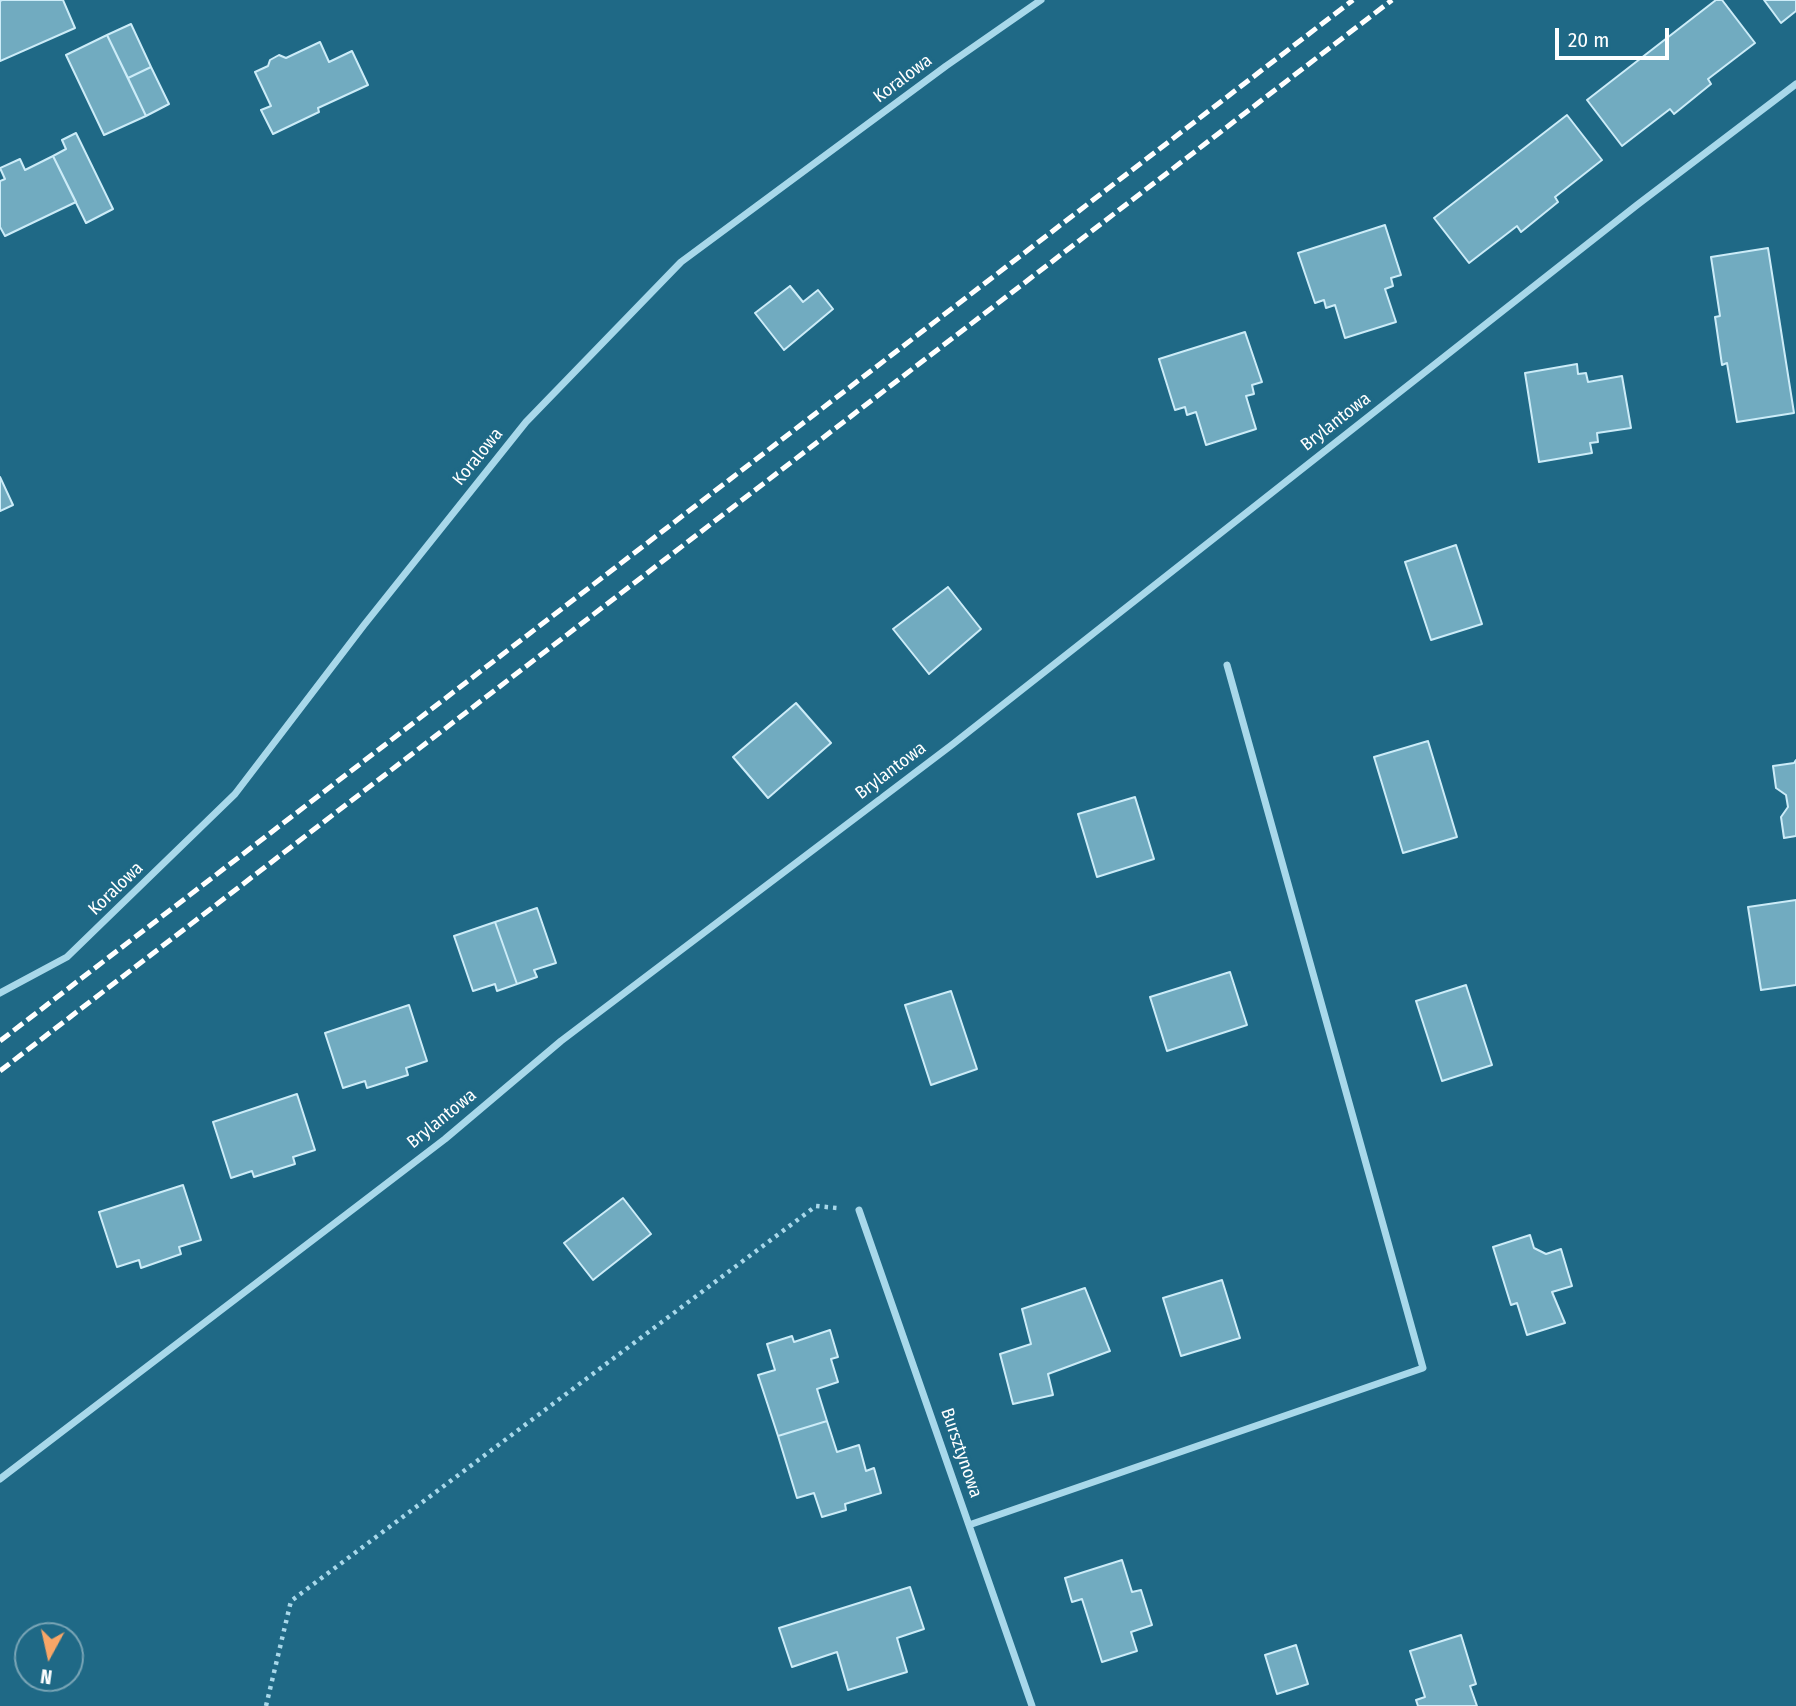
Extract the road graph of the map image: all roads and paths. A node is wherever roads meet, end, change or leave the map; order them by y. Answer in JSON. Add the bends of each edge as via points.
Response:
{"nodes":[{"id":1,"x":1041,"y":0,"type":"edge"},
{"id":2,"x":1796,"y":83,"type":"edge"},
{"id":3,"x":1227,"y":665,"type":"dead end"},
{"id":4,"x":0,"y":993,"type":"edge"},
{"id":5,"x":859,"y":1210,"type":"joint"},
{"id":6,"x":0,"y":1479,"type":"edge"},
{"id":7,"x":970,"y":1525,"type":"junction"},
{"id":8,"x":266,"y":1706,"type":"edge"},
{"id":9,"x":1032,"y":1706,"type":"edge"}],
"edges":[{"from":1,"to":4,"type":"street","name":"Koralowa","via":[[681,262],[526,422],[235,794],[67,957]]},
{"from":2,"to":6,"type":"street","name":"Brylantowa","via":[[953,744],[561,1041],[445,1139]]},
{"from":3,"to":7,"type":"street","via":[[1423,1368]]},
{"from":5,"to":7,"type":"street","name":"Bursztynowa"},
{"from":5,"to":8,"type":"path","via":[[816,1206],[291,1601]]},
{"from":7,"to":9,"type":"street","name":"Bursztynowa"}]}
